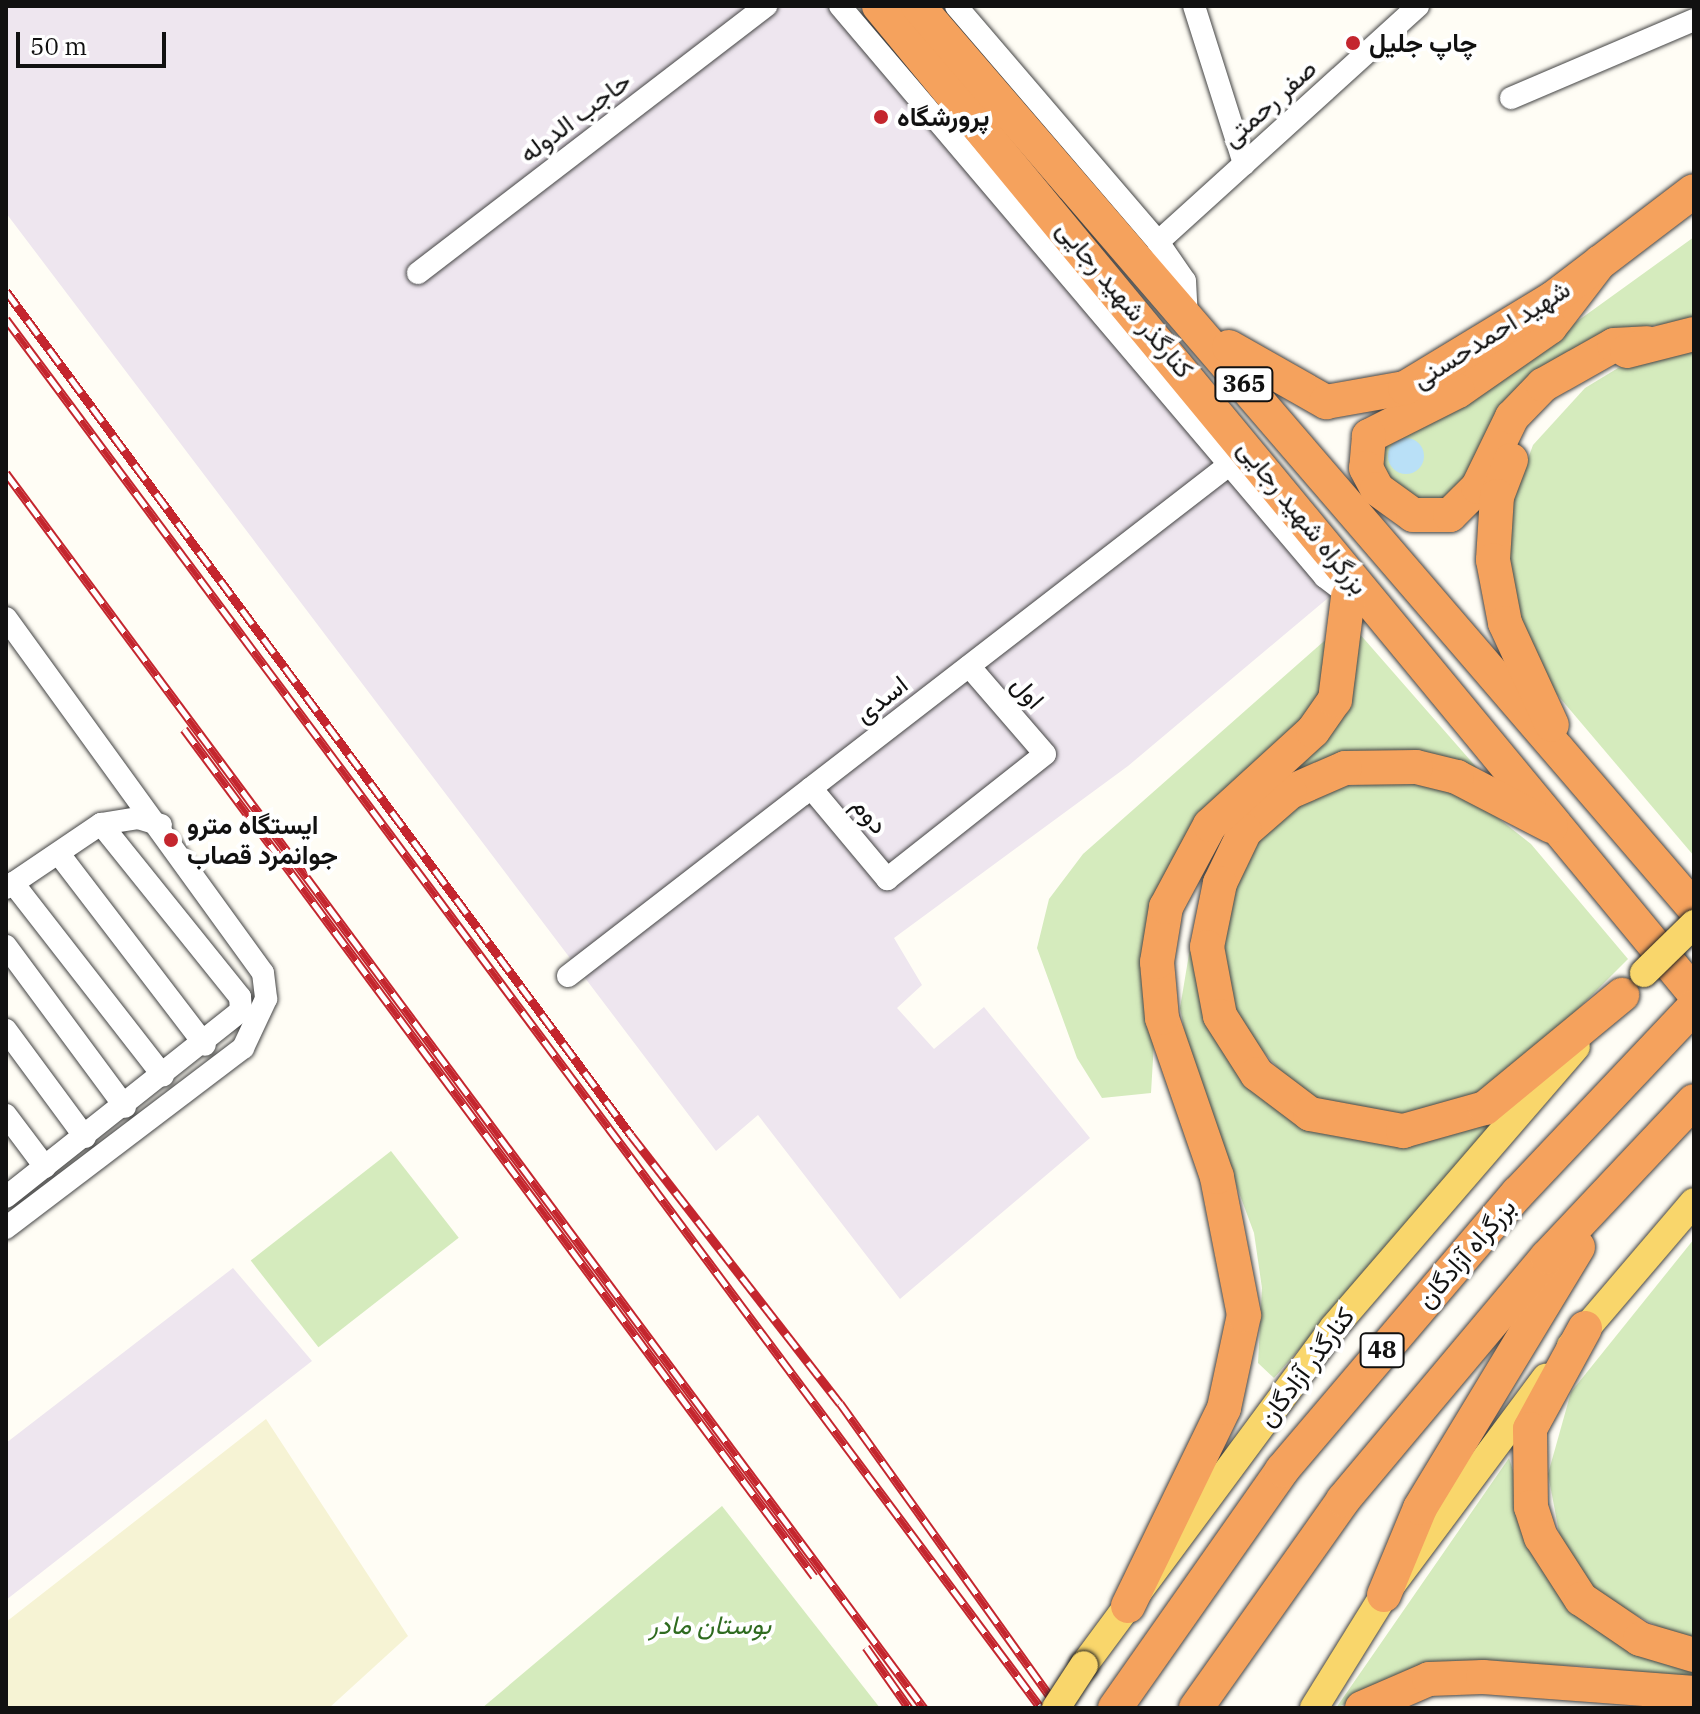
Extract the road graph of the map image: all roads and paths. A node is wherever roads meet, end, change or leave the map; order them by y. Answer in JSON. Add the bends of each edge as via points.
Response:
{"nodes":[{"id":1,"x":840,"y":6,"type":"edge"},
{"id":2,"x":879,"y":6,"type":"edge"},
{"id":3,"x":918,"y":6,"type":"edge"},
{"id":4,"x":956,"y":6,"type":"edge"},
{"id":5,"x":1194,"y":6,"type":"edge"},
{"id":6,"x":1418,"y":6,"type":"edge"},
{"id":7,"x":762,"y":9,"type":"edge"},
{"id":8,"x":1694,"y":20,"type":"edge"},
{"id":9,"x":1511,"y":98,"type":"dead end"},
{"id":10,"x":1244,"y":164,"type":"junction"},
{"id":11,"x":1694,"y":191,"type":"edge"},
{"id":12,"x":1158,"y":242,"type":"junction"},
{"id":13,"x":1600,"y":262,"type":"junction"},
{"id":14,"x":418,"y":273,"type":"dead end"},
{"id":15,"x":1187,"y":318,"type":"junction"},
{"id":16,"x":1694,"y":334,"type":"edge"},
{"id":17,"x":1647,"y":343,"type":"junction"},
{"id":18,"x":1229,"y":465,"type":"junction"},
{"id":19,"x":1348,"y":597,"type":"junction"},
{"id":20,"x":1380,"y":612,"type":"junction"},
{"id":21,"x":6,"y":618,"type":"edge"},
{"id":22,"x":969,"y":666,"type":"junction"},
{"id":23,"x":1569,"y":762,"type":"junction"},
{"id":24,"x":811,"y":788,"type":"junction"},
{"id":25,"x":101,"y":824,"type":"junction"},
{"id":26,"x":161,"y":825,"type":"junction"},
{"id":27,"x":1566,"y":834,"type":"junction"},
{"id":28,"x":59,"y":854,"type":"junction"},
{"id":29,"x":887,"y":879,"type":"joint"},
{"id":30,"x":10,"y":885,"type":"edge"},
{"id":31,"x":1694,"y":908,"type":"edge"},
{"id":32,"x":1694,"y":924,"type":"edge"},
{"id":33,"x":6,"y":946,"type":"edge"},
{"id":34,"x":568,"y":976,"type":"dead end"},
{"id":35,"x":1633,"y":984,"type":"junction"},
{"id":36,"x":1690,"y":1006,"type":"edge"},
{"id":37,"x":6,"y":1030,"type":"edge"},
{"id":38,"x":205,"y":1045,"type":"junction"},
{"id":39,"x":163,"y":1076,"type":"junction"},
{"id":40,"x":1694,"y":1101,"type":"edge"},
{"id":41,"x":125,"y":1107,"type":"junction"},
{"id":42,"x":6,"y":1115,"type":"edge"},
{"id":43,"x":85,"y":1137,"type":"junction"},
{"id":44,"x":45,"y":1167,"type":"junction"},
{"id":45,"x":1620,"y":1179,"type":"junction"},
{"id":46,"x":6,"y":1197,"type":"edge"},
{"id":47,"x":1694,"y":1202,"type":"edge"},
{"id":48,"x":6,"y":1228,"type":"edge"},
{"id":49,"x":1585,"y":1328,"type":"junction"},
{"id":50,"x":1384,"y":1595,"type":"junction"},
{"id":51,"x":1128,"y":1606,"type":"junction"},
{"id":52,"x":1694,"y":1655,"type":"edge"},
{"id":53,"x":1694,"y":1693,"type":"edge"},
{"id":54,"x":1115,"y":1707,"type":"edge"},
{"id":55,"x":1056,"y":1708,"type":"edge"},
{"id":56,"x":1196,"y":1708,"type":"edge"},
{"id":57,"x":1314,"y":1708,"type":"edge"},
{"id":58,"x":1362,"y":1708,"type":"edge"}],
"edges":[{"from":1,"to":18,"type":"street","name":"کنارگذر شهید رجایی"},
{"from":2,"to":20,"type":"highway","name":"بزرگراه شهید رجایی","number":"365"},
{"from":3,"to":15,"type":"highway","name":"بزرگراه شهید رجایی","number":"365"},
{"from":4,"to":12,"type":"street","name":"کنارگذر شهید رجایی"},
{"from":5,"to":10,"type":"street"},
{"from":6,"to":10,"type":"street","name":"صفر رحمتی"},
{"from":7,"to":14,"type":"street","name":"حاجب الدوله"},
{"from":8,"to":9,"type":"street"},
{"from":10,"to":12,"type":"street","name":"صفر رحمتی"},
{"from":11,"to":13,"type":"highway","name":"شهید احمدحسنی"},
{"from":12,"to":15,"type":"street","name":"کنارگذر شهید رجایی","via":[[1185,281]]},
{"from":13,"to":15,"type":"highway","name":"شهید احمدحسنی","via":[[1405,388],[1357,402],[1326,402],[1297,391]]},
{"from":13,"to":17,"type":"highway","via":[[1550,327],[1458,391],[1369,436],[1366,468],[1377,489],[1413,515],[1450,515],[1478,487],[1512,417],[1543,385],[1614,345]]},
{"from":15,"to":23,"type":"highway","name":"بزرگراه شهید رجایی","number":"365"},
{"from":16,"to":17,"type":"highway"},
{"from":17,"to":23,"type":"highway","via":[[1558,392],[1520,439],[1497,496],[1493,560],[1505,623]]},
{"from":18,"to":19,"type":"street","name":"کنارگذر شهید رجایی"},
{"from":18,"to":22,"type":"street","name":"اسدی"},
{"from":19,"to":20,"type":"street","name":"کنارگذر شهید رجایی"},
{"from":19,"to":51,"type":"highway","via":[[1335,700],[1313,731],[1210,825],[1166,907],[1157,962],[1162,1018],[1217,1177],[1244,1315],[1224,1408]]},
{"from":20,"to":27,"type":"highway","name":"بزرگراه شهید رجایی","number":"365"},
{"from":21,"to":26,"type":"street"},
{"from":22,"to":24,"type":"street","name":"اسدی"},
{"from":22,"to":29,"type":"street","name":"اول","via":[[1045,754]]},
{"from":23,"to":31,"type":"highway","name":"بزرگراه شهید رجایی","number":"365"},
{"from":24,"to":29,"type":"street","name":"دوم"},
{"from":24,"to":34,"type":"street","name":"اسدی"},
{"from":25,"to":26,"type":"street","via":[[138,818]]},
{"from":25,"to":28,"type":"street"},
{"from":25,"to":38,"type":"street","via":[[240,997],[241,1011]]},
{"from":26,"to":48,"type":"street","via":[[263,973],[266,999],[258,1023],[243,1048]]},
{"from":27,"to":35,"type":"highway","via":[[1457,777],[1416,767],[1345,768],[1315,779],[1265,809],[1220,883],[1207,947],[1220,1016],[1257,1074],[1310,1114],[1403,1131],[1485,1108]]},
{"from":27,"to":36,"type":"highway","name":"بزرگراه شهید رجایی","number":"365"},
{"from":28,"to":30,"type":"street"},
{"from":28,"to":38,"type":"street"},
{"from":30,"to":39,"type":"street"},
{"from":32,"to":35,"type":"main road","bridge":true},
{"from":33,"to":41,"type":"street"},
{"from":35,"to":51,"type":"main road","name":"کنارگذر آزادگان","via":[[1334,1327]]},
{"from":36,"to":54,"type":"highway","name":"بزرگراه آزادگان","number":"48","via":[[1508,1204],[1292,1458]]},
{"from":37,"to":43,"type":"street"},
{"from":38,"to":39,"type":"street"},
{"from":39,"to":41,"type":"street"},
{"from":40,"to":45,"type":"highway","number":"48"},
{"from":41,"to":43,"type":"street"},
{"from":42,"to":44,"type":"street"},
{"from":43,"to":44,"type":"street"},
{"from":44,"to":46,"type":"street"},
{"from":45,"to":50,"type":"highway","via":[[1420,1508]]},
{"from":45,"to":56,"type":"highway","number":"48","via":[[1343,1500]]},
{"from":47,"to":49,"type":"main road"},
{"from":49,"to":50,"type":"main road"},
{"from":49,"to":52,"type":"highway","via":[[1530,1429],[1531,1507],[1541,1537],[1581,1599],[1640,1639]]},
{"from":50,"to":57,"type":"main road"},
{"from":51,"to":55,"type":"main road","name":"کنارگذر آزادگان","bridge":true},
{"from":53,"to":58,"type":"highway","via":[[1469,1677],[1429,1679]]}]}
